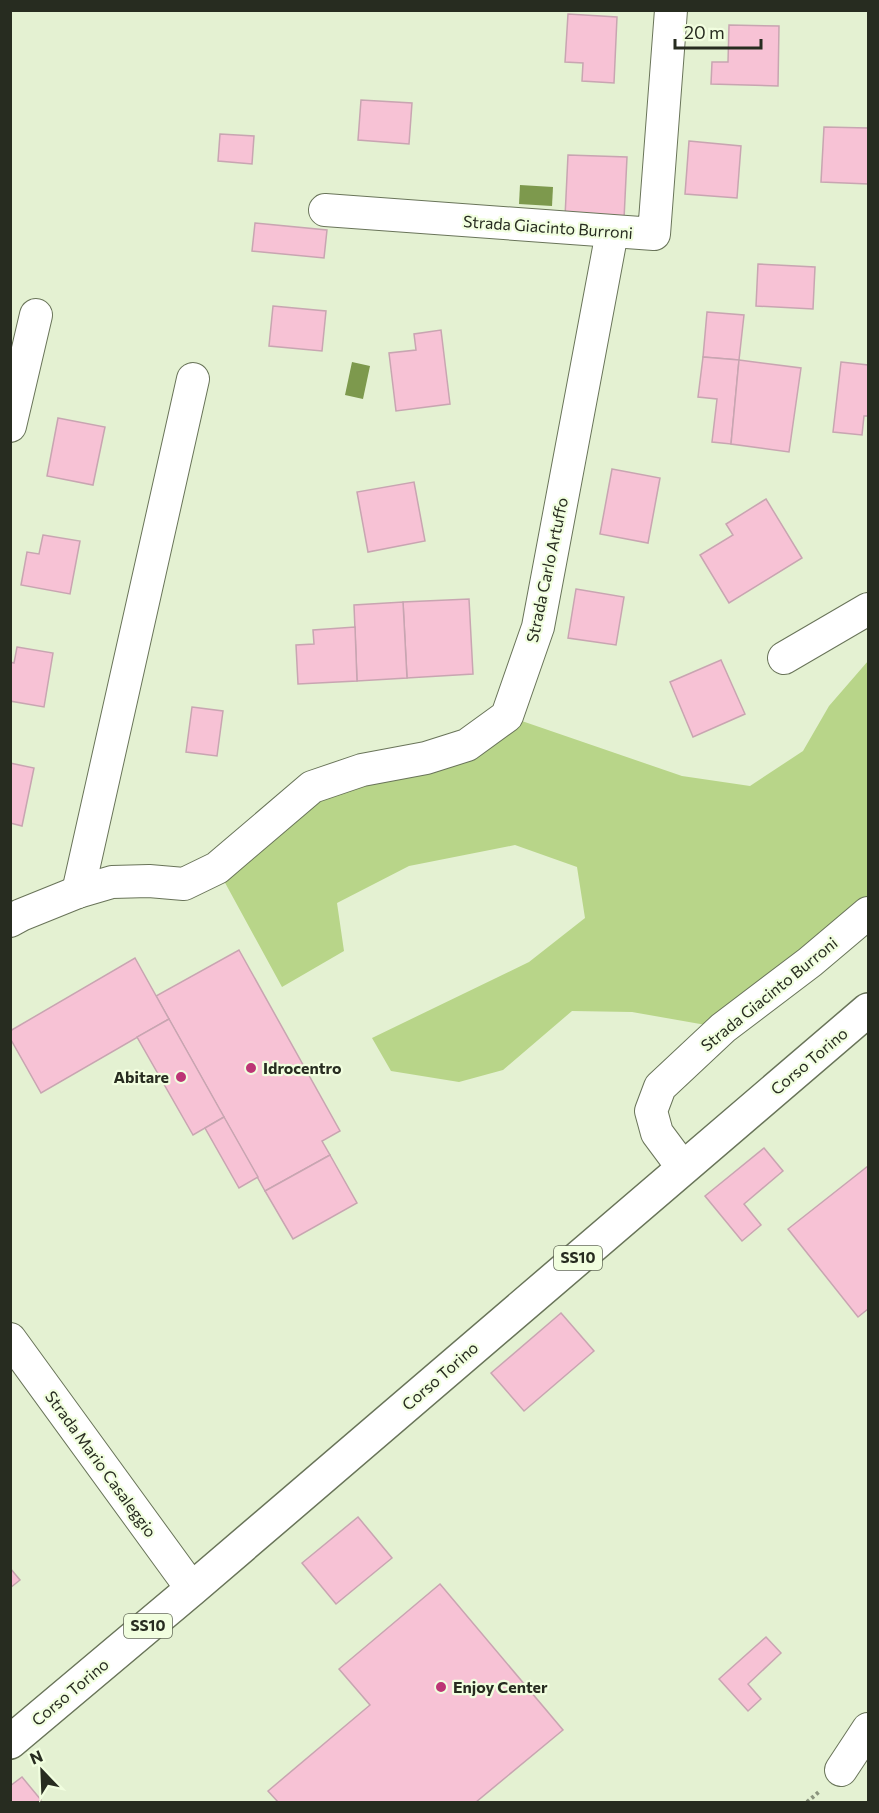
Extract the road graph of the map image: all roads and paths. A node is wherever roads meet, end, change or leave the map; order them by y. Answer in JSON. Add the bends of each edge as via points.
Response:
{"nodes":[{"id":1,"x":671,"y":10,"type":"edge"},
{"id":2,"x":325,"y":210,"type":"dead end"},
{"id":3,"x":612,"y":232,"type":"junction"},
{"id":4,"x":36,"y":315,"type":"dead end"},
{"id":5,"x":193,"y":379,"type":"dead end"},
{"id":6,"x":10,"y":426,"type":"edge"},
{"id":7,"x":868,"y":609,"type":"edge"},
{"id":8,"x":784,"y":658,"type":"dead end"},
{"id":9,"x":78,"y":892,"type":"junction"},
{"id":10,"x":868,"y":913,"type":"edge"},
{"id":11,"x":10,"y":921,"type":"edge"},
{"id":12,"x":868,"y":1010,"type":"edge"},
{"id":13,"x":683,"y":1168,"type":"junction"},
{"id":14,"x":10,"y":1339,"type":"edge"},
{"id":15,"x":192,"y":1589,"type":"junction"},
{"id":16,"x":868,"y":1729,"type":"edge"},
{"id":17,"x":10,"y":1742,"type":"edge"},
{"id":18,"x":841,"y":1770,"type":"dead end"}],
"edges":[{"from":1,"to":3,"type":"street","name":"Strada Giacinto Burroni","via":[[654,234]]},
{"from":2,"to":3,"type":"street","name":"Strada Giacinto Burroni"},
{"from":3,"to":9,"type":"street","name":"Strada Carlo Artuffo","via":[[538,627],[507,716],[466,745],[426,758],[362,770],[312,787],[217,868],[184,884],[112,882]]},
{"from":4,"to":6,"type":"street"},
{"from":5,"to":9,"type":"street"},
{"from":7,"to":8,"type":"street"},
{"from":9,"to":11,"type":"street","name":"Strada Carlo Artuffo"},
{"from":10,"to":13,"type":"street","name":"Strada Giacinto Burroni","via":[[723,1028],[660,1087],[651,1111],[657,1133]]},
{"from":12,"to":13,"type":"main road","name":"Corso Torino","number":"SS10"},
{"from":13,"to":15,"type":"main road","name":"Corso Torino","number":"SS10"},
{"from":14,"to":15,"type":"street","name":"Strada Mario Casaleggio"},
{"from":15,"to":17,"type":"main road","name":"Corso Torino","number":"SS10"},
{"from":16,"to":18,"type":"street"}]}
